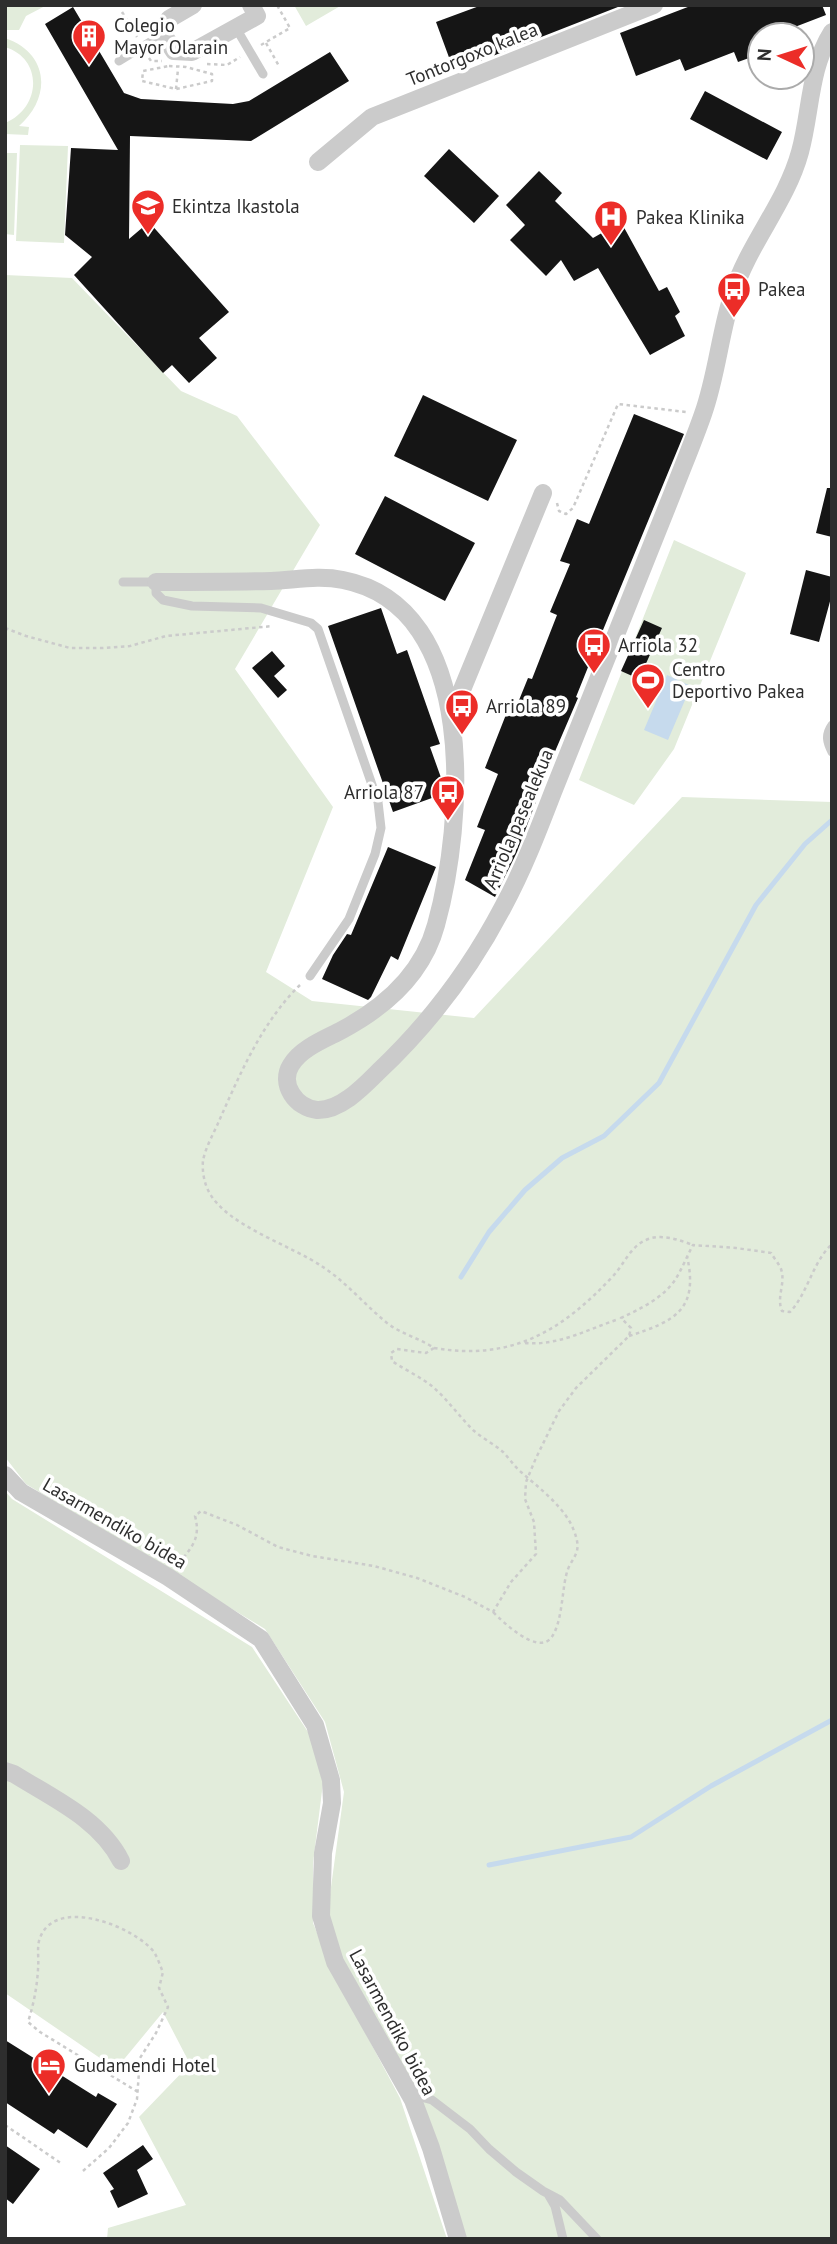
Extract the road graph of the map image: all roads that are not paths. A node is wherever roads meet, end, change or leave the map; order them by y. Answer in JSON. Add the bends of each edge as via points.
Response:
{"nodes":[{"id":1,"x":193,"y":5,"type":"edge"},
{"id":2,"x":251,"y":5,"type":"edge"},
{"id":3,"x":653,"y":5,"type":"edge"},
{"id":4,"x":236,"y":28,"type":"junction"},
{"id":5,"x":832,"y":32,"type":"edge"},
{"id":6,"x":163,"y":33,"type":"junction"},
{"id":7,"x":118,"y":61,"type":"dead end"},
{"id":8,"x":263,"y":74,"type":"dead end"},
{"id":9,"x":318,"y":162,"type":"dead end"},
{"id":10,"x":550,"y":498,"type":"road end"},
{"id":11,"x":123,"y":582,"type":"dead end"},
{"id":12,"x":156,"y":582,"type":"junction"},
{"id":13,"x":452,"y":714,"type":"junction"},
{"id":14,"x":832,"y":724,"type":"edge"},
{"id":15,"x":832,"y":752,"type":"edge"},
{"id":16,"x":310,"y":976,"type":"road end"},
{"id":17,"x":5,"y":1475,"type":"edge"},
{"id":18,"x":5,"y":1771,"type":"edge"},
{"id":19,"x":121,"y":1861,"type":"dead end"},
{"id":20,"x":412,"y":2100,"type":"junction"},
{"id":21,"x":548,"y":2194,"type":"junction"},
{"id":22,"x":458,"y":2239,"type":"edge"},
{"id":23,"x":564,"y":2239,"type":"edge"},
{"id":24,"x":597,"y":2239,"type":"edge"}],
"edges":[{"from":1,"to":6,"type":"street","via":[[169,19]]},
{"from":2,"to":4,"type":"street","via":[[257,16]]},
{"from":3,"to":9,"type":"street","name":"Tontorgoxo kalea","via":[[372,117]]},
{"from":4,"to":6,"type":"street","via":[[191,52],[174,51]]},
{"from":4,"to":8,"type":"lane"},
{"from":5,"to":13,"type":"street","name":"Arriola pasealekua","via":[[819,58],[800,152],[732,297],[703,414],[505,905],[457,981],[408,1042],[344,1101],[312,1110],[287,1085],[290,1066],[311,1046],[388,1000],[429,945],[454,825]]},
{"from":6,"to":7,"type":"lane"},
{"from":10,"to":13,"type":"street","name":"Arriola pasealekua"},
{"from":11,"to":12,"type":"lane"},
{"from":12,"to":13,"type":"street","name":"Arriola pasealekua","via":[[313,577],[346,580],[380,593],[405,612],[423,636]]},
{"from":12,"to":16,"type":"lane","via":[[156,593],[163,600],[192,606],[261,608],[318,629],[378,802],[381,828],[349,919]]},
{"from":14,"to":15,"type":"lane","via":[[827,743]]},
{"from":17,"to":20,"type":"street","name":"Lasarmendiko bidea","via":[[21,1492],[168,1577],[261,1639],[315,1725],[331,1780],[321,1916],[335,1962]]},
{"from":18,"to":19,"type":"street","via":[[84,1818],[114,1847]]},
{"from":20,"to":21,"type":"lane","via":[[432,2100]]},
{"from":20,"to":22,"type":"street","name":"Lasarmendiko bidea"},
{"from":21,"to":23,"type":"lane"},
{"from":21,"to":24,"type":"lane","via":[[560,2200]]}]}
